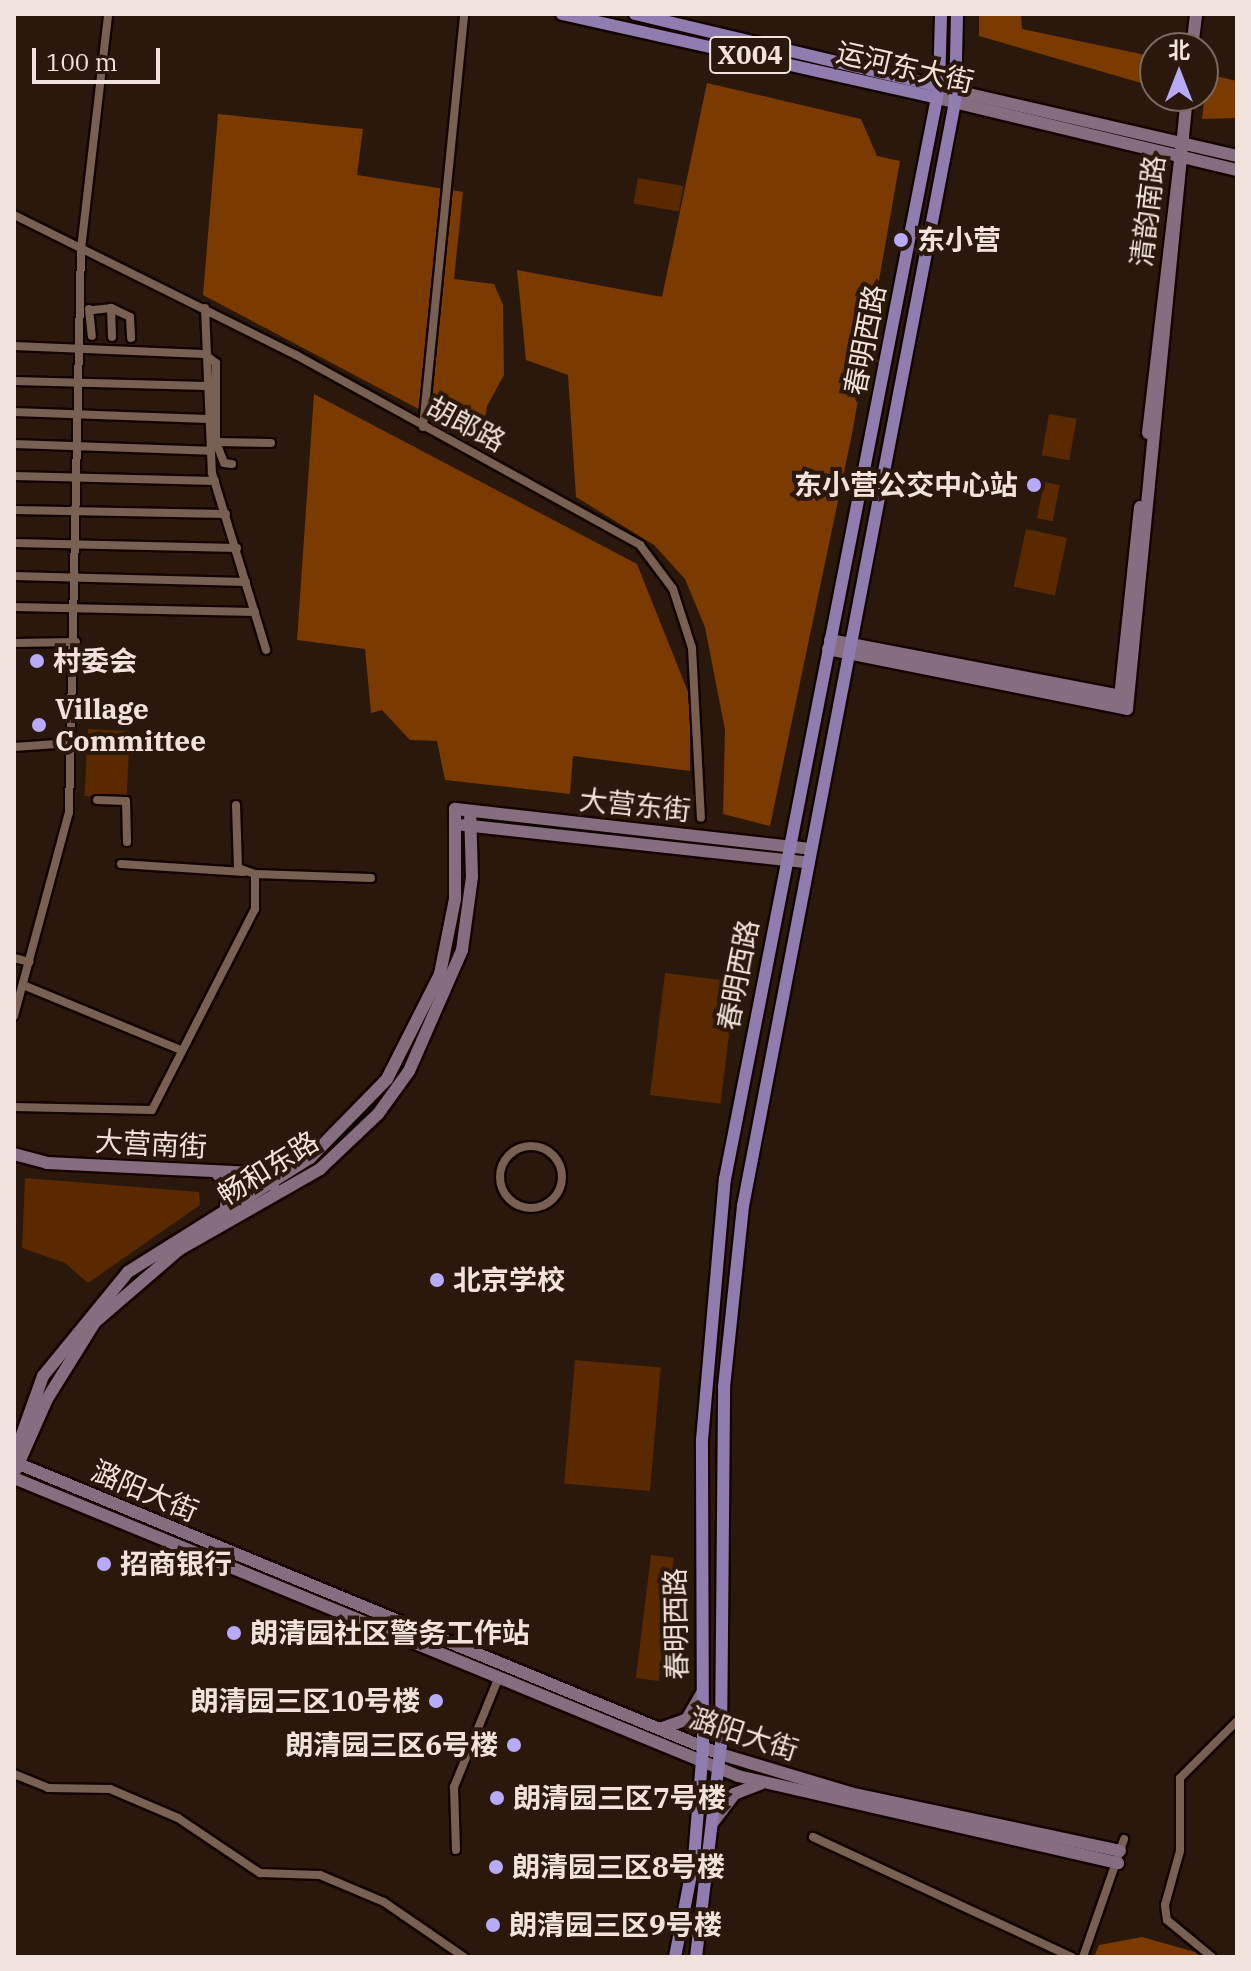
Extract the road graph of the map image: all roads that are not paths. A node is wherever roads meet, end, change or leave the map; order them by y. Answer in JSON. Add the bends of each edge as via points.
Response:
{"nodes":[{"id":1,"x":108,"y":14,"type":"edge"},
{"id":2,"x":464,"y":14,"type":"edge"},
{"id":3,"x":562,"y":14,"type":"edge"},
{"id":4,"x":635,"y":14,"type":"edge"},
{"id":5,"x":941,"y":14,"type":"edge"},
{"id":6,"x":957,"y":14,"type":"edge"},
{"id":7,"x":938,"y":92,"type":"junction"},
{"id":8,"x":955,"y":97,"type":"junction"},
{"id":9,"x":1185,"y":112,"type":"edge"},
{"id":10,"x":1181,"y":151,"type":"junction"},
{"id":11,"x":1237,"y":156,"type":"edge"},
{"id":12,"x":1237,"y":170,"type":"edge"},
{"id":13,"x":14,"y":215,"type":"edge"},
{"id":14,"x":81,"y":249,"type":"junction"},
{"id":15,"x":111,"y":308,"type":"junction"},
{"id":16,"x":205,"y":308,"type":"junction"},
{"id":17,"x":89,"y":309,"type":"junction"},
{"id":18,"x":92,"y":336,"type":"dead end"},
{"id":19,"x":112,"y":337,"type":"dead end"},
{"id":20,"x":131,"y":338,"type":"dead end"},
{"id":21,"x":14,"y":346,"type":"edge"},
{"id":22,"x":83,"y":348,"type":"junction"},
{"id":23,"x":204,"y":354,"type":"junction"},
{"id":24,"x":14,"y":381,"type":"edge"},
{"id":25,"x":83,"y":383,"type":"junction"},
{"id":26,"x":206,"y":386,"type":"junction"},
{"id":27,"x":14,"y":412,"type":"edge"},
{"id":28,"x":82,"y":414,"type":"junction"},
{"id":29,"x":208,"y":419,"type":"junction"},
{"id":30,"x":423,"y":427,"type":"junction"},
{"id":31,"x":216,"y":442,"type":"junction"},
{"id":32,"x":271,"y":443,"type":"dead end"},
{"id":33,"x":14,"y":444,"type":"edge"},
{"id":34,"x":81,"y":447,"type":"junction"},
{"id":35,"x":210,"y":451,"type":"junction"},
{"id":36,"x":232,"y":464,"type":"dead end"},
{"id":37,"x":14,"y":476,"type":"edge"},
{"id":38,"x":80,"y":477,"type":"junction"},
{"id":39,"x":215,"y":481,"type":"junction"},
{"id":40,"x":14,"y":510,"type":"edge"},
{"id":41,"x":79,"y":511,"type":"junction"},
{"id":42,"x":226,"y":514,"type":"junction"},
{"id":43,"x":14,"y":543,"type":"edge"},
{"id":44,"x":78,"y":545,"type":"junction"},
{"id":45,"x":237,"y":548,"type":"junction"},
{"id":46,"x":77,"y":575,"type":"junction"},
{"id":47,"x":14,"y":576,"type":"edge"},
{"id":48,"x":246,"y":582,"type":"junction"},
{"id":49,"x":14,"y":607,"type":"edge"},
{"id":50,"x":76,"y":609,"type":"junction"},
{"id":51,"x":255,"y":612,"type":"junction"},
{"id":52,"x":76,"y":642,"type":"junction"},
{"id":53,"x":14,"y":643,"type":"edge"},
{"id":54,"x":829,"y":645,"type":"junction"},
{"id":55,"x":850,"y":648,"type":"junction"},
{"id":56,"x":266,"y":650,"type":"dead end"},
{"id":57,"x":71,"y":743,"type":"junction"},
{"id":58,"x":14,"y":747,"type":"edge"},
{"id":59,"x":97,"y":800,"type":"dead end"},
{"id":60,"x":236,"y":805,"type":"dead end"},
{"id":61,"x":455,"y":809,"type":"joint"},
{"id":62,"x":470,"y":811,"type":"junction"},
{"id":63,"x":701,"y":818,"type":"dead end"},
{"id":64,"x":456,"y":825,"type":"junction"},
{"id":65,"x":470,"y":826,"type":"junction"},
{"id":66,"x":127,"y":842,"type":"dead end"},
{"id":67,"x":788,"y":854,"type":"junction"},
{"id":68,"x":807,"y":856,"type":"junction"},
{"id":69,"x":121,"y":864,"type":"dead end"},
{"id":70,"x":244,"y":872,"type":"junction"},
{"id":71,"x":255,"y":874,"type":"junction"},
{"id":72,"x":371,"y":878,"type":"dead end"},
{"id":73,"x":14,"y":958,"type":"edge"},
{"id":74,"x":30,"y":962,"type":"junction"},
{"id":75,"x":23,"y":985,"type":"junction"},
{"id":76,"x":14,"y":1016,"type":"edge"},
{"id":77,"x":181,"y":1050,"type":"junction"},
{"id":78,"x":14,"y":1107,"type":"edge"},
{"id":79,"x":542,"y":1148,"type":"joint"},
{"id":80,"x":14,"y":1154,"type":"edge"},
{"id":81,"x":216,"y":1172,"type":"junction"},
{"id":82,"x":271,"y":1182,"type":"junction"},
{"id":83,"x":278,"y":1194,"type":"junction"},
{"id":84,"x":226,"y":1207,"type":"junction"},
{"id":85,"x":15,"y":1463,"type":"edge"},
{"id":86,"x":14,"y":1478,"type":"edge"},
{"id":87,"x":499,"y":1677,"type":"junction"},
{"id":88,"x":701,"y":1678,"type":"junction"},
{"id":89,"x":702,"y":1693,"type":"junction"},
{"id":90,"x":721,"y":1712,"type":"junction"},
{"id":91,"x":1237,"y":1721,"type":"edge"},
{"id":92,"x":655,"y":1729,"type":"junction"},
{"id":93,"x":702,"y":1754,"type":"junction"},
{"id":94,"x":720,"y":1754,"type":"junction"},
{"id":95,"x":719,"y":1768,"type":"junction"},
{"id":96,"x":14,"y":1774,"type":"edge"},
{"id":97,"x":764,"y":1783,"type":"junction"},
{"id":98,"x":714,"y":1821,"type":"junction"},
{"id":99,"x":813,"y":1837,"type":"dead end"},
{"id":100,"x":456,"y":1850,"type":"dead end"},
{"id":101,"x":1121,"y":1851,"type":"junction"},
{"id":102,"x":464,"y":1957,"type":"edge"},
{"id":103,"x":675,"y":1957,"type":"edge"},
{"id":104,"x":696,"y":1957,"type":"edge"},
{"id":105,"x":1072,"y":1957,"type":"edge"},
{"id":106,"x":1083,"y":1957,"type":"edge"},
{"id":107,"x":1212,"y":1957,"type":"edge"}],
"edges":[{"from":1,"to":14,"type":"street"},
{"from":2,"to":30,"type":"street"},
{"from":3,"to":7,"type":"main road","name":"运河东大街","number":"X004"},
{"from":4,"to":7,"type":"main road","name":"运河东大街","number":"X004"},
{"from":5,"to":7,"type":"main road","name":"春明西路"},
{"from":6,"to":8,"type":"main road","name":"春明西路"},
{"from":7,"to":8,"type":"main road","name":"运河东大街","number":"X004"},
{"from":7,"to":54,"type":"main road","name":"春明西路"},
{"from":8,"to":10,"type":"main road","name":"运河东大街","number":"X004"},
{"from":8,"to":55,"type":"main road","name":"春明西路"},
{"from":9,"to":10,"type":"main road","name":"清韵南路"},
{"from":10,"to":11,"type":"main road","name":"运河东大街","number":"X004"},
{"from":10,"to":12,"type":"main road","name":"运河东大街","number":"X004"},
{"from":10,"to":55,"type":"main road","name":"清韵南路","via":[[1122,700]]},
{"from":13,"to":14,"type":"street","name":"胡郎路"},
{"from":14,"to":16,"type":"street","name":"胡郎路"},
{"from":14,"to":17,"type":"street"},
{"from":15,"to":17,"type":"street"},
{"from":15,"to":19,"type":"street"},
{"from":15,"to":20,"type":"street","via":[[130,317]]},
{"from":16,"to":23,"type":"street"},
{"from":16,"to":30,"type":"street","name":"胡郎路"},
{"from":17,"to":18,"type":"street"},
{"from":17,"to":22,"type":"street"},
{"from":21,"to":22,"type":"street"},
{"from":22,"to":23,"type":"street"},
{"from":22,"to":25,"type":"street"},
{"from":23,"to":26,"type":"street"},
{"from":23,"to":31,"type":"street","via":[[216,363]]},
{"from":24,"to":25,"type":"street"},
{"from":25,"to":26,"type":"street"},
{"from":25,"to":28,"type":"street"},
{"from":26,"to":29,"type":"street"},
{"from":27,"to":28,"type":"street"},
{"from":28,"to":29,"type":"street"},
{"from":28,"to":34,"type":"street"},
{"from":29,"to":35,"type":"street"},
{"from":30,"to":63,"type":"street","name":"胡郎路","via":[[640,545],[673,589],[692,648]]},
{"from":31,"to":32,"type":"street"},
{"from":31,"to":36,"type":"street","via":[[224,463]]},
{"from":33,"to":34,"type":"street"},
{"from":34,"to":35,"type":"street"},
{"from":34,"to":38,"type":"street"},
{"from":35,"to":39,"type":"street"},
{"from":37,"to":38,"type":"street"},
{"from":38,"to":39,"type":"street"},
{"from":38,"to":41,"type":"street"},
{"from":39,"to":42,"type":"street"},
{"from":40,"to":41,"type":"street"},
{"from":41,"to":42,"type":"street"},
{"from":41,"to":44,"type":"street"},
{"from":42,"to":45,"type":"street"},
{"from":43,"to":44,"type":"street"},
{"from":44,"to":45,"type":"street"},
{"from":44,"to":46,"type":"street"},
{"from":45,"to":48,"type":"street"},
{"from":46,"to":47,"type":"street"},
{"from":46,"to":48,"type":"street"},
{"from":46,"to":50,"type":"street"},
{"from":48,"to":51,"type":"street"},
{"from":49,"to":50,"type":"street"},
{"from":50,"to":51,"type":"street"},
{"from":50,"to":52,"type":"street"},
{"from":51,"to":56,"type":"street"},
{"from":52,"to":53,"type":"street"},
{"from":52,"to":57,"type":"street"},
{"from":54,"to":55,"type":"main road","name":"清韵南路"},
{"from":54,"to":67,"type":"main road","name":"春明西路"},
{"from":55,"to":68,"type":"main road","name":"春明西路"},
{"from":57,"to":58,"type":"street"},
{"from":57,"to":74,"type":"street","via":[[69,812]]},
{"from":59,"to":66,"type":"street","via":[[126,801]]},
{"from":60,"to":70,"type":"street"},
{"from":61,"to":62,"type":"main road","name":"大营东街"},
{"from":61,"to":64,"type":"main road","name":"畅和东路"},
{"from":62,"to":65,"type":"main road","name":"畅和东路"},
{"from":62,"to":67,"type":"main road","name":"大营东街"},
{"from":64,"to":65,"type":"main road","name":"大营东街"},
{"from":64,"to":82,"type":"main road","name":"畅和东路","via":[[449,937],[420,1025],[351,1123]]},
{"from":65,"to":67,"type":"main road","name":"大营东街"},
{"from":65,"to":83,"type":"main road","name":"畅和东路","via":[[462,950],[432,1031],[378,1114],[320,1169]]},
{"from":67,"to":68,"type":"main road","name":"大营东街"},
{"from":67,"to":88,"type":"main road","name":"春明西路","via":[[725,1179],[710,1317]]},
{"from":68,"to":90,"type":"main road","name":"春明西路","via":[[760,1095],[734,1278],[718,1537]]},
{"from":69,"to":70,"type":"street"},
{"from":70,"to":71,"type":"street"},
{"from":71,"to":72,"type":"street"},
{"from":71,"to":77,"type":"street","via":[[255,909]]},
{"from":73,"to":74,"type":"street"},
{"from":74,"to":75,"type":"street"},
{"from":75,"to":76,"type":"street"},
{"from":75,"to":77,"type":"street"},
{"from":77,"to":78,"type":"street","via":[[152,1110]]},
{"from":79,"to":79,"type":"street","via":[[514,1151],[502,1168],[503,1189],[517,1204],[538,1207],[560,1188],[557,1160]]},
{"from":80,"to":81,"type":"main road","name":"大营南街"},
{"from":81,"to":82,"type":"main road","name":"大营南街"},
{"from":81,"to":84,"type":"main road","via":[[229,1187]]},
{"from":82,"to":83,"type":"main road"},
{"from":82,"to":84,"type":"main road","name":"畅和东路"},
{"from":83,"to":85,"type":"main road","name":"畅和东路","via":[[180,1249],[95,1322]]},
{"from":84,"to":85,"type":"main road","name":"畅和东路","via":[[128,1272],[80,1323],[43,1376]]},
{"from":85,"to":92,"type":"main road","name":"潞阳大街"},
{"from":86,"to":87,"type":"main road","name":"潞阳大街"},
{"from":87,"to":93,"type":"main road","name":"潞阳大街"},
{"from":87,"to":100,"type":"street","via":[[454,1787]]},
{"from":88,"to":89,"type":"main road","name":"春明西路"},
{"from":88,"to":90,"type":"main road","via":[[708,1712]]},
{"from":89,"to":92,"type":"main road","via":[[677,1727]]},
{"from":89,"to":93,"type":"main road","name":"春明西路"},
{"from":90,"to":94,"type":"main road","name":"春明西路"},
{"from":91,"to":107,"type":"street","via":[[1180,1778],[1180,1851],[1165,1905],[1167,1920]]},
{"from":92,"to":93,"type":"main road","name":"潞阳大街"},
{"from":93,"to":94,"type":"main road","name":"潞阳大街"},
{"from":93,"to":95,"type":"main road","name":"潞阳大街"},
{"from":93,"to":103,"type":"main road","name":"春明西路"},
{"from":94,"to":95,"type":"main road","name":"春明西路"},
{"from":94,"to":101,"type":"main road","name":"潞阳大街","via":[[850,1793]]},
{"from":95,"to":97,"type":"main road","name":"潞阳大街"},
{"from":95,"to":98,"type":"main road","name":"春明西路"},
{"from":96,"to":102,"type":"street","via":[[48,1788],[110,1789],[178,1818],[260,1873],[320,1875],[384,1902]]},
{"from":97,"to":98,"type":"main road","via":[[734,1794]]},
{"from":97,"to":101,"type":"main road","name":"潞阳大街"},
{"from":98,"to":104,"type":"main road","name":"春明西路"},
{"from":99,"to":105,"type":"street"},
{"from":101,"to":106,"type":"street"}]}
